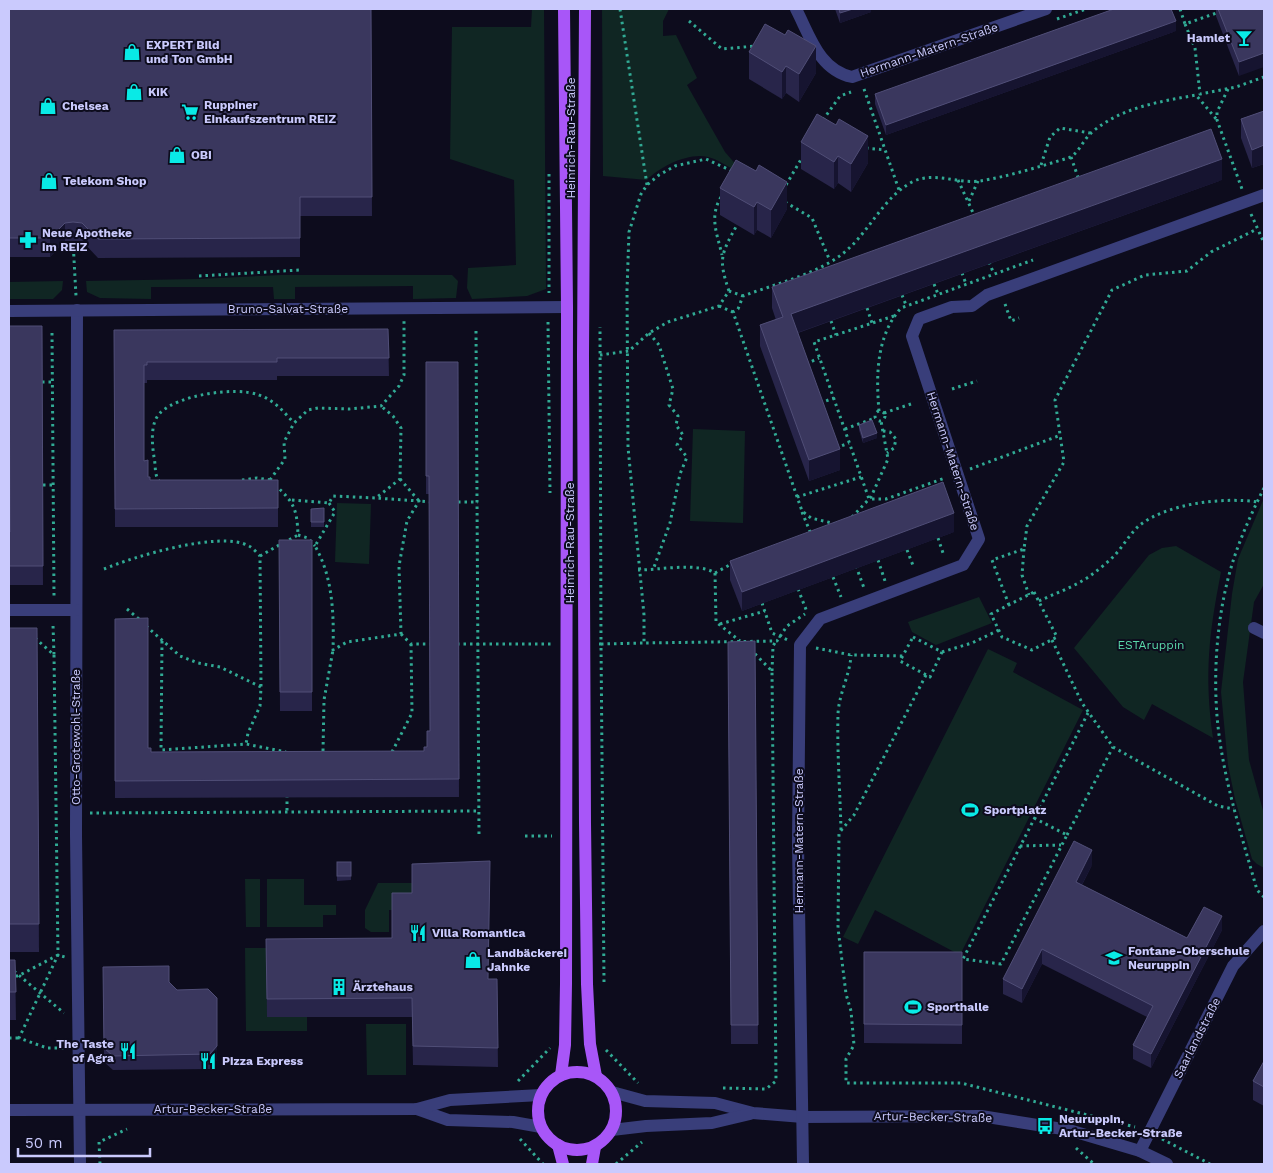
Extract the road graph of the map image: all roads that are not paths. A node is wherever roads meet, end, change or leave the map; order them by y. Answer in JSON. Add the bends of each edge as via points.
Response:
{"nodes":[{"id":1,"x":564,"y":9,"type":"edge"},
{"id":2,"x":585,"y":9,"type":"edge"},
{"id":3,"x":796,"y":9,"type":"edge"},
{"id":4,"x":1046,"y":9,"type":"edge"},
{"id":5,"x":1264,"y":194,"type":"edge"},
{"id":6,"x":567,"y":307,"type":"junction"},
{"id":7,"x":77,"y":310,"type":"junction"},
{"id":8,"x":9,"y":311,"type":"edge"},
{"id":9,"x":9,"y":610,"type":"edge"},
{"id":10,"x":76,"y":610,"type":"junction"},
{"id":11,"x":1264,"y":931,"type":"edge"},
{"id":12,"x":562,"y":1075,"type":"junction"},
{"id":13,"x":596,"y":1076,"type":"junction"},
{"id":14,"x":612,"y":1092,"type":"junction"},
{"id":15,"x":541,"y":1095,"type":"junction"},
{"id":16,"x":417,"y":1109,"type":"junction"},
{"id":17,"x":9,"y":1110,"type":"edge"},
{"id":18,"x":81,"y":1110,"type":"junction"},
{"id":19,"x":753,"y":1113,"type":"junction"},
{"id":20,"x":803,"y":1117,"type":"junction"},
{"id":21,"x":541,"y":1127,"type":"junction"},
{"id":22,"x":612,"y":1130,"type":"junction"},
{"id":23,"x":558,"y":1146,"type":"junction"},
{"id":24,"x":595,"y":1147,"type":"junction"},
{"id":25,"x":1140,"y":1152,"type":"junction"},
{"id":26,"x":80,"y":1164,"type":"edge"},
{"id":27,"x":564,"y":1164,"type":"edge"},
{"id":28,"x":592,"y":1164,"type":"edge"},
{"id":29,"x":803,"y":1164,"type":"edge"},
{"id":30,"x":1167,"y":1164,"type":"edge"}],
"edges":[{"from":1,"to":6,"type":"main road","name":"Heinrich-Rau-Straße"},
{"from":2,"to":13,"type":"main road","name":"Heinrich-Rau-Straße","via":[[585,822],[587,984],[590,1044]]},
{"from":3,"to":4,"type":"street","name":"Hermann-Matern-Straße","via":[[822,60],[841,75],[852,77]]},
{"from":5,"to":20,"type":"street","name":"Hermann-Matern-Straße","via":[[987,295],[972,306],[952,308],[920,319],[912,336],[951,476],[979,539],[963,565],[820,619],[800,644],[798,842]]},
{"from":6,"to":7,"type":"street","name":"Bruno-Salvat-Straße"},
{"from":6,"to":12,"type":"main road","name":"Heinrich-Rau-Straße","via":[[565,1045]]},
{"from":7,"to":8,"type":"street","name":"Bruno-Salvat-Straße"},
{"from":7,"to":10,"type":"street","name":"Otto-Grotewohl-Straße"},
{"from":9,"to":10,"type":"street"},
{"from":10,"to":18,"type":"street","name":"Otto-Grotewohl-Straße"},
{"from":11,"to":25,"type":"street","name":"Saarlandstraße","via":[[1233,966]]},
{"from":12,"to":13,"type":"main road","via":[[573,1072]]},
{"from":12,"to":15,"type":"main road","via":[[546,1086]]},
{"from":13,"to":14,"type":"main road"},
{"from":14,"to":19,"type":"street","name":"Artur-Becker-Straße","via":[[645,1101],[715,1103]]},
{"from":14,"to":22,"type":"main road","via":[[616,1118]]},
{"from":15,"to":16,"type":"street","name":"Artur-Becker-Straße","via":[[450,1100]]},
{"from":15,"to":21,"type":"main road","via":[[538,1105]]},
{"from":16,"to":18,"type":"street","name":"Artur-Becker-Straße"},
{"from":16,"to":21,"type":"street","name":"Artur-Becker-Straße","via":[[448,1120],[513,1122]]},
{"from":17,"to":18,"type":"street","name":"Artur-Becker-Straße"},
{"from":18,"to":26,"type":"street","name":"Otto-Grotewohl-Straße"},
{"from":19,"to":20,"type":"street","name":"Artur-Becker-Straße"},
{"from":19,"to":22,"type":"street","name":"Artur-Becker-Straße","via":[[712,1123]]},
{"from":20,"to":25,"type":"street","name":"Artur-Becker-Straße","via":[[981,1116],[1069,1130]]},
{"from":20,"to":29,"type":"street","name":"Hermann-Matern-Straße"},
{"from":21,"to":23,"type":"main road"},
{"from":22,"to":24,"type":"main road"},
{"from":23,"to":24,"type":"main road","via":[[576,1150]]},
{"from":23,"to":27,"type":"main road"},
{"from":24,"to":28,"type":"main road"},
{"from":25,"to":30,"type":"street","name":"Artur-Becker-Straße"}]}
